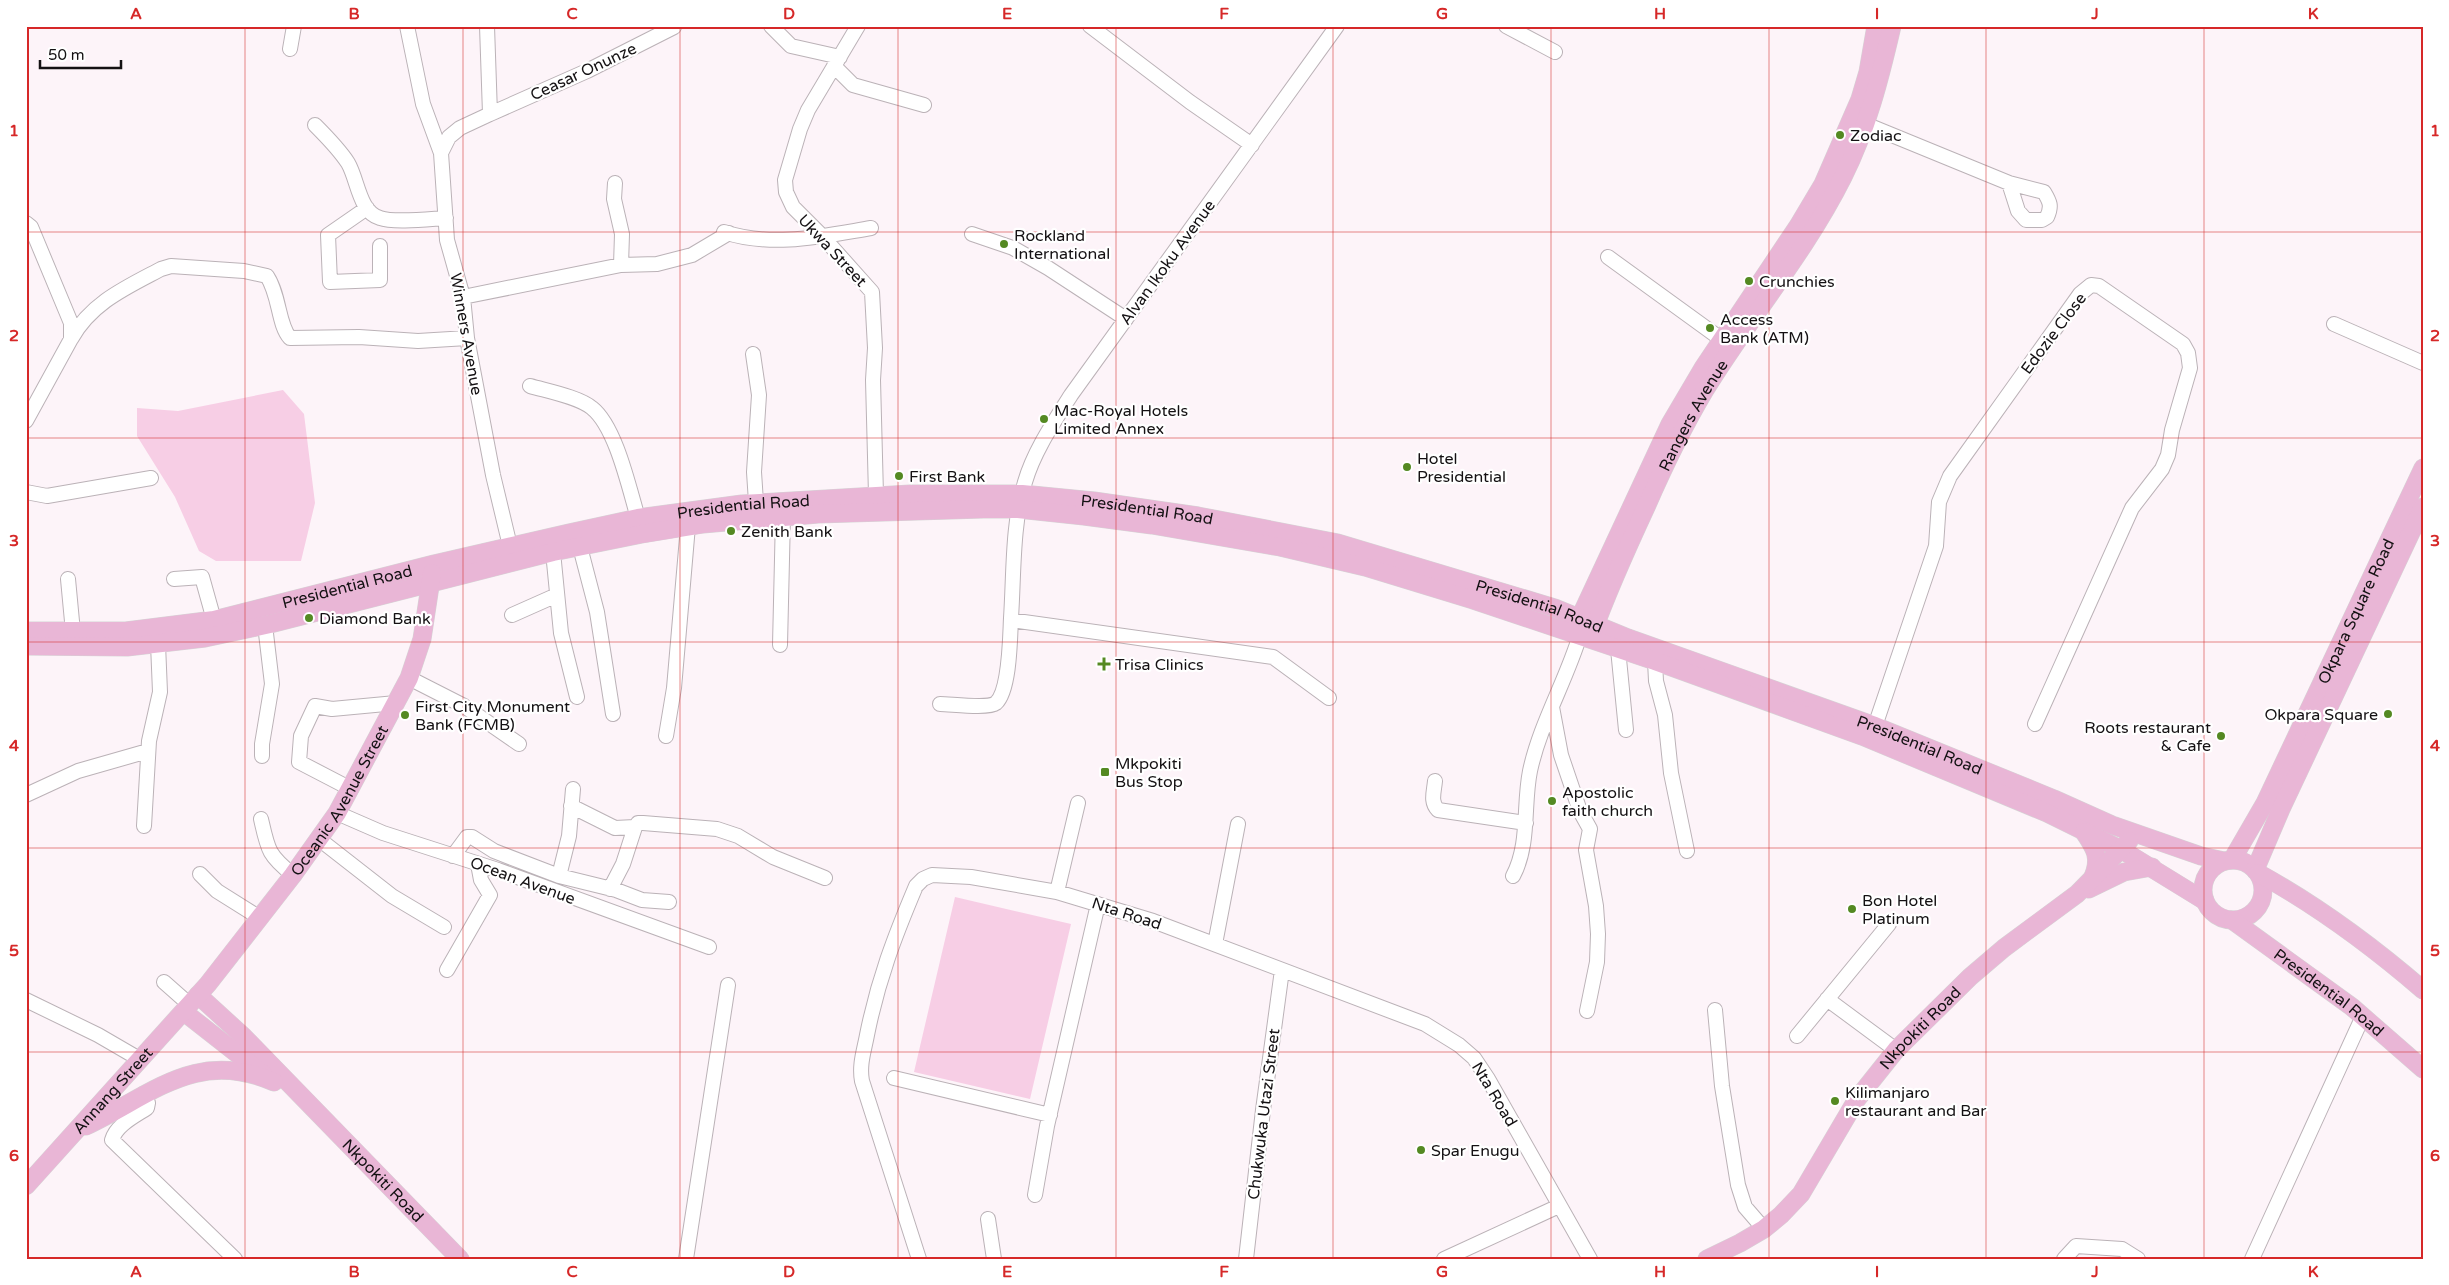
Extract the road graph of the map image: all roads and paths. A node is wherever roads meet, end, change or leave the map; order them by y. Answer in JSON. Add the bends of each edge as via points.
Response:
{"nodes":[{"id":1,"x":294,"y":26,"type":"edge"},
{"id":2,"x":408,"y":26,"type":"edge"},
{"id":3,"x":487,"y":26,"type":"edge"},
{"id":4,"x":771,"y":26,"type":"edge"},
{"id":5,"x":858,"y":26,"type":"edge"},
{"id":6,"x":1090,"y":26,"type":"edge"},
{"id":7,"x":1338,"y":26,"type":"edge"},
{"id":8,"x":1506,"y":26,"type":"edge"},
{"id":9,"x":1876,"y":26,"type":"edge"},
{"id":10,"x":1892,"y":26,"type":"edge"},
{"id":11,"x":674,"y":27,"type":"edge"},
{"id":12,"x":290,"y":49,"type":"dead end"},
{"id":13,"x":1555,"y":52,"type":"dead end"},
{"id":14,"x":837,"y":61,"type":"junction"},
{"id":15,"x":924,"y":105,"type":"dead end"},
{"id":16,"x":490,"y":114,"type":"junction"},
{"id":17,"x":1865,"y":124,"type":"junction"},
{"id":18,"x":316,"y":125,"type":"dead end"},
{"id":19,"x":1252,"y":145,"type":"junction"},
{"id":20,"x":441,"y":152,"type":"junction"},
{"id":21,"x":615,"y":183,"type":"dead end"},
{"id":22,"x":2009,"y":183,"type":"dead end"},
{"id":23,"x":367,"y":208,"type":"junction"},
{"id":24,"x":446,"y":218,"type":"junction"},
{"id":25,"x":26,"y":223,"type":"edge"},
{"id":26,"x":871,"y":228,"type":"dead end"},
{"id":27,"x":972,"y":234,"type":"dead end"},
{"id":28,"x":822,"y":236,"type":"junction"},
{"id":29,"x":380,"y":246,"type":"dead end"},
{"id":30,"x":1608,"y":257,"type":"dead end"},
{"id":31,"x":621,"y":265,"type":"junction"},
{"id":32,"x":464,"y":297,"type":"junction"},
{"id":33,"x":1126,"y":319,"type":"junction"},
{"id":34,"x":2334,"y":324,"type":"dead end"},
{"id":35,"x":467,"y":338,"type":"junction"},
{"id":36,"x":1721,"y":338,"type":"junction"},
{"id":37,"x":71,"y":339,"type":"junction"},
{"id":38,"x":753,"y":354,"type":"dead end"},
{"id":39,"x":2423,"y":363,"type":"edge"},
{"id":40,"x":530,"y":386,"type":"dead end"},
{"id":41,"x":26,"y":421,"type":"edge"},
{"id":42,"x":2423,"y":468,"type":"edge"},
{"id":43,"x":151,"y":478,"type":"dead end"},
{"id":44,"x":26,"y":492,"type":"edge"},
{"id":45,"x":876,"y":495,"type":"junction"},
{"id":46,"x":756,"y":502,"type":"junction"},
{"id":47,"x":1020,"y":502,"type":"junction"},
{"id":48,"x":854,"y":504,"type":"junction"},
{"id":49,"x":2423,"y":507,"type":"edge"},
{"id":50,"x":783,"y":516,"type":"junction"},
{"id":51,"x":638,"y":518,"type":"junction"},
{"id":52,"x":662,"y":522,"type":"junction"},
{"id":53,"x":688,"y":526,"type":"junction"},
{"id":54,"x":569,"y":533,"type":"junction"},
{"id":55,"x":510,"y":546,"type":"junction"},
{"id":56,"x":580,"y":547,"type":"junction"},
{"id":57,"x":553,"y":552,"type":"junction"},
{"id":58,"x":434,"y":564,"type":"junction"},
{"id":59,"x":68,"y":579,"type":"dead end"},
{"id":60,"x":174,"y":579,"type":"dead end"},
{"id":61,"x":431,"y":582,"type":"junction"},
{"id":62,"x":1598,"y":594,"type":"junction"},
{"id":63,"x":557,"y":595,"type":"junction"},
{"id":64,"x":1555,"y":608,"type":"junction"},
{"id":65,"x":512,"y":616,"type":"dead end"},
{"id":66,"x":214,"y":620,"type":"junction"},
{"id":67,"x":1011,"y":620,"type":"junction"},
{"id":68,"x":265,"y":625,"type":"junction"},
{"id":69,"x":1583,"y":630,"type":"junction"},
{"id":70,"x":26,"y":631,"type":"edge"},
{"id":71,"x":73,"y":632,"type":"junction"},
{"id":72,"x":127,"y":639,"type":"junction"},
{"id":73,"x":158,"y":644,"type":"junction"},
{"id":74,"x":1623,"y":644,"type":"junction"},
{"id":75,"x":780,"y":645,"type":"dead end"},
{"id":76,"x":26,"y":646,"type":"edge"},
{"id":77,"x":1656,"y":661,"type":"junction"},
{"id":78,"x":409,"y":678,"type":"junction"},
{"id":79,"x":1763,"y":693,"type":"junction"},
{"id":80,"x":577,"y":696,"type":"dead end"},
{"id":81,"x":1329,"y":698,"type":"dead end"},
{"id":82,"x":396,"y":703,"type":"junction"},
{"id":83,"x":940,"y":704,"type":"dead end"},
{"id":84,"x":1552,"y":707,"type":"junction"},
{"id":85,"x":613,"y":714,"type":"dead end"},
{"id":86,"x":2035,"y":724,"type":"dead end"},
{"id":87,"x":1875,"y":726,"type":"junction"},
{"id":88,"x":1626,"y":730,"type":"dead end"},
{"id":89,"x":666,"y":736,"type":"dead end"},
{"id":90,"x":519,"y":744,"type":"dead end"},
{"id":91,"x":148,"y":751,"type":"junction"},
{"id":92,"x":262,"y":756,"type":"dead end"},
{"id":93,"x":1435,"y":781,"type":"dead end"},
{"id":94,"x":573,"y":788,"type":"dead end"},
{"id":95,"x":351,"y":789,"type":"junction"},
{"id":96,"x":26,"y":795,"type":"edge"},
{"id":97,"x":1078,"y":803,"type":"dead end"},
{"id":98,"x":571,"y":806,"type":"junction"},
{"id":99,"x":337,"y":813,"type":"junction"},
{"id":100,"x":262,"y":819,"type":"dead end"},
{"id":101,"x":1526,"y":823,"type":"junction"},
{"id":102,"x":1238,"y":824,"type":"dead end"},
{"id":103,"x":144,"y":826,"type":"dead end"},
{"id":104,"x":635,"y":827,"type":"junction"},
{"id":105,"x":2084,"y":832,"type":"junction"},
{"id":106,"x":2134,"y":833,"type":"junction"},
{"id":107,"x":319,"y":840,"type":"junction"},
{"id":108,"x":2122,"y":850,"type":"junction"},
{"id":109,"x":1687,"y":851,"type":"dead end"},
{"id":110,"x":453,"y":856,"type":"junction"},
{"id":111,"x":2228,"y":861,"type":"junction"},
{"id":112,"x":478,"y":864,"type":"junction"},
{"id":113,"x":2152,"y":867,"type":"junction"},
{"id":114,"x":1516,"y":870,"type":"dead end"},
{"id":115,"x":2257,"y":872,"type":"junction"},
{"id":116,"x":200,"y":874,"type":"dead end"},
{"id":117,"x":293,"y":875,"type":"junction"},
{"id":118,"x":558,"y":876,"type":"junction"},
{"id":119,"x":2093,"y":877,"type":"junction"},
{"id":120,"x":825,"y":878,"type":"dead end"},
{"id":121,"x":610,"y":889,"type":"junction"},
{"id":122,"x":1057,"y":892,"type":"junction"},
{"id":123,"x":2077,"y":894,"type":"junction"},
{"id":124,"x":2205,"y":901,"type":"junction"},
{"id":125,"x":669,"y":902,"type":"dead end"},
{"id":126,"x":1098,"y":904,"type":"junction"},
{"id":127,"x":260,"y":918,"type":"junction"},
{"id":128,"x":2232,"y":920,"type":"junction"},
{"id":129,"x":1889,"y":924,"type":"dead end"},
{"id":130,"x":444,"y":927,"type":"dead end"},
{"id":131,"x":1215,"y":944,"type":"junction"},
{"id":132,"x":708,"y":947,"type":"dead end"},
{"id":133,"x":448,"y":970,"type":"dead end"},
{"id":134,"x":1282,"y":970,"type":"junction"},
{"id":135,"x":164,"y":982,"type":"dead end"},
{"id":136,"x":728,"y":985,"type":"dead end"},
{"id":137,"x":2423,"y":990,"type":"edge"},
{"id":138,"x":1827,"y":999,"type":"junction"},
{"id":139,"x":26,"y":1000,"type":"edge"},
{"id":140,"x":191,"y":1004,"type":"junction"},
{"id":141,"x":1715,"y":1010,"type":"dead end"},
{"id":142,"x":1587,"y":1011,"type":"dead end"},
{"id":143,"x":2363,"y":1016,"type":"junction"},
{"id":144,"x":1797,"y":1036,"type":"dead end"},
{"id":145,"x":238,"y":1043,"type":"junction"},
{"id":146,"x":1896,"y":1050,"type":"junction"},
{"id":147,"x":141,"y":1060,"type":"junction"},
{"id":148,"x":2423,"y":1069,"type":"edge"},
{"id":149,"x":213,"y":1070,"type":"junction"},
{"id":150,"x":894,"y":1078,"type":"dead end"},
{"id":151,"x":274,"y":1082,"type":"junction"},
{"id":152,"x":143,"y":1094,"type":"junction"},
{"id":153,"x":306,"y":1104,"type":"junction"},
{"id":154,"x":1050,"y":1115,"type":"junction"},
{"id":155,"x":93,"y":1123,"type":"junction"},
{"id":156,"x":75,"y":1132,"type":"junction"},
{"id":157,"x":112,"y":1140,"type":"junction"},
{"id":158,"x":26,"y":1186,"type":"edge"},
{"id":159,"x":1035,"y":1195,"type":"dead end"},
{"id":160,"x":1560,"y":1206,"type":"junction"},
{"id":161,"x":988,"y":1219,"type":"dead end"},
{"id":162,"x":1764,"y":1229,"type":"junction"},
{"id":163,"x":235,"y":1259,"type":"edge"},
{"id":164,"x":460,"y":1259,"type":"edge"},
{"id":165,"x":686,"y":1259,"type":"edge"},
{"id":166,"x":919,"y":1259,"type":"edge"},
{"id":167,"x":994,"y":1259,"type":"edge"},
{"id":168,"x":1246,"y":1259,"type":"edge"},
{"id":169,"x":1444,"y":1259,"type":"edge"},
{"id":170,"x":1590,"y":1259,"type":"edge"},
{"id":171,"x":1708,"y":1259,"type":"edge"},
{"id":172,"x":2064,"y":1259,"type":"edge"},
{"id":173,"x":2138,"y":1259,"type":"edge"},
{"id":174,"x":2252,"y":1259,"type":"edge"}],
"edges":[{"from":1,"to":12,"type":"street"},
{"from":2,"to":20,"type":"street","name":"Winners Avenue","via":[[423,104]]},
{"from":3,"to":16,"type":"street"},
{"from":4,"to":14,"type":"street","via":[[791,46]]},
{"from":5,"to":14,"type":"street","name":"Ukwa Street"},
{"from":6,"to":19,"type":"street"},
{"from":7,"to":19,"type":"street","name":"Alvan Ikoku Avenue"},
{"from":8,"to":13,"type":"street"},
{"from":9,"to":36,"type":"main road","name":"Rangers Avenue","via":[[1860,100],[1823,184]]},
{"from":10,"to":17,"type":"main road","name":"Rangers Avenue"},
{"from":11,"to":16,"type":"street","name":"Ceasar Onunze","via":[[587,71]]},
{"from":14,"to":15,"type":"street","via":[[853,85]]},
{"from":14,"to":28,"type":"street","name":"Ukwa Street","via":[[800,129],[785,180],[792,207]]},
{"from":16,"to":20,"type":"street","via":[[460,128]]},
{"from":17,"to":22,"type":"street"},
{"from":17,"to":62,"type":"main road","name":"Rangers Avenue","via":[[1843,177],[1817,222],[1685,424]]},
{"from":18,"to":23,"type":"street","via":[[349,165]]},
{"from":19,"to":33,"type":"street","name":"Alvan Ikoku Avenue"},
{"from":20,"to":24,"type":"street","name":"Winners Avenue"},
{"from":21,"to":31,"type":"street","via":[[614,199],[622,234]]},
{"from":23,"to":24,"type":"street","via":[[384,219]]},
{"from":23,"to":29,"type":"street","via":[[328,235],[330,282],[380,280]]},
{"from":24,"to":32,"type":"street","name":"Winners Avenue","via":[[447,240]]},
{"from":25,"to":37,"type":"street","via":[[31,227],[72,323]]},
{"from":26,"to":28,"type":"street"},
{"from":27,"to":33,"type":"street","via":[[1013,248]]},
{"from":28,"to":31,"type":"street","via":[[768,239],[727,232],[692,255],[657,264]]},
{"from":28,"to":45,"type":"street","name":"Ukwa Street","via":[[872,292]]},
{"from":30,"to":36,"type":"street"},
{"from":31,"to":32,"type":"street"},
{"from":32,"to":35,"type":"street","name":"Winners Avenue"},
{"from":33,"to":47,"type":"street","name":"Alvan Ikoku Avenue","via":[[1054,423],[1034,460]]},
{"from":34,"to":39,"type":"street"},
{"from":35,"to":37,"type":"street","via":[[418,341],[358,336],[290,338],[285,333],[277,296],[267,276],[244,271],[171,266],[100,303],[80,323]]},
{"from":35,"to":55,"type":"street","name":"Winners Avenue"},
{"from":36,"to":62,"type":"main road","name":"Rangers Avenue","via":[[1670,424]]},
{"from":37,"to":41,"type":"street"},
{"from":38,"to":46,"type":"street","via":[[759,395],[754,472]]},
{"from":40,"to":51,"type":"street","via":[[591,406],[605,422]]},
{"from":42,"to":111,"type":"main road","name":"Okpara Square Road","via":[[2265,803]]},
{"from":43,"to":44,"type":"street","via":[[47,496]]},
{"from":45,"to":47,"type":"main road","name":"Presidential Road"},
{"from":45,"to":48,"type":"main road","name":"Presidential Road"},
{"from":46,"to":48,"type":"main road","name":"Presidential Road"},
{"from":46,"to":52,"type":"main road","name":"Presidential Road"},
{"from":47,"to":48,"type":"main road","name":"Presidential Road"},
{"from":47,"to":64,"type":"main road","name":"Presidential Road","via":[[1094,501],[1198,516],[1338,543]]},
{"from":47,"to":67,"type":"street","name":"Alvan Ikoku Avenue"},
{"from":47,"to":69,"type":"main road","name":"Presidential Road","via":[[1280,547],[1374,570]]},
{"from":48,"to":50,"type":"main road","name":"Presidential Road"},
{"from":49,"to":115,"type":"main road","name":"Okpara Square Road","via":[[2281,809]]},
{"from":50,"to":53,"type":"main road","name":"Presidential Road"},
{"from":50,"to":75,"type":"street"},
{"from":51,"to":52,"type":"main road","name":"Presidential Road"},
{"from":51,"to":54,"type":"main road","name":"Presidential Road"},
{"from":52,"to":53,"type":"main road","name":"Presidential Road"},
{"from":52,"to":56,"type":"main road","name":"Presidential Road"},
{"from":53,"to":89,"type":"street","via":[[674,688]]},
{"from":54,"to":55,"type":"main road","name":"Presidential Road"},
{"from":54,"to":56,"type":"street"},
{"from":55,"to":58,"type":"main road","name":"Presidential Road"},
{"from":56,"to":57,"type":"main road","name":"Presidential Road"},
{"from":56,"to":85,"type":"street","via":[[597,612]]},
{"from":57,"to":61,"type":"main road","name":"Presidential Road"},
{"from":57,"to":63,"type":"street"},
{"from":58,"to":61,"type":"main road","name":"Oceanic Avenue Street"},
{"from":58,"to":66,"type":"main road","name":"Presidential Road"},
{"from":59,"to":71,"type":"street"},
{"from":60,"to":66,"type":"street","via":[[202,577]]},
{"from":61,"to":68,"type":"main road","name":"Presidential Road"},
{"from":61,"to":78,"type":"main road","name":"Oceanic Avenue Street","via":[[422,639]]},
{"from":62,"to":64,"type":"main road","via":[[1578,606]]},
{"from":62,"to":69,"type":"main road"},
{"from":62,"to":74,"type":"main road","via":[[1611,626]]},
{"from":63,"to":65,"type":"street"},
{"from":63,"to":80,"type":"street","via":[[561,633]]},
{"from":64,"to":69,"type":"main road","name":"Presidential Road"},
{"from":66,"to":72,"type":"main road","name":"Presidential Road"},
{"from":67,"to":81,"type":"street","via":[[1273,657]]},
{"from":67,"to":83,"type":"street","name":"Alvan Ikoku Avenue","via":[[1004,686],[996,702],[988,706]]},
{"from":68,"to":73,"type":"main road","name":"Presidential Road"},
{"from":68,"to":92,"type":"street","via":[[272,684]]},
{"from":69,"to":74,"type":"main road","name":"Presidential Road"},
{"from":69,"to":84,"type":"street"},
{"from":70,"to":71,"type":"main road","name":"Presidential Road"},
{"from":71,"to":72,"type":"main road","name":"Presidential Road"},
{"from":72,"to":73,"type":"main road","name":"Presidential Road"},
{"from":72,"to":76,"type":"main road","name":"Presidential Road"},
{"from":73,"to":91,"type":"street","via":[[160,692]]},
{"from":74,"to":77,"type":"main road","name":"Presidential Road"},
{"from":74,"to":79,"type":"main road","name":"Presidential Road"},
{"from":74,"to":88,"type":"street"},
{"from":77,"to":79,"type":"main road","name":"Presidential Road"},
{"from":77,"to":109,"type":"street","via":[[1656,681],[1665,715],[1671,773]]},
{"from":78,"to":82,"type":"main road","name":"Oceanic Avenue Street"},
{"from":78,"to":90,"type":"street","via":[[464,706]]},
{"from":79,"to":87,"type":"main road","name":"Presidential Road"},
{"from":79,"to":105,"type":"main road","name":"Presidential Road","via":[[1971,780]]},
{"from":82,"to":95,"type":"main road","name":"Oceanic Avenue Street"},
{"from":82,"to":95,"type":"street","via":[[332,709],[315,706],[302,736],[300,762]]},
{"from":84,"to":101,"type":"street","via":[[1530,772]]},
{"from":84,"to":142,"type":"street","via":[[1561,755],[1580,811],[1590,829],[1586,850],[1598,934],[1597,962]]},
{"from":86,"to":87,"type":"street","name":"Edozie Close","via":[[2132,508],[2162,469],[2190,368],[2183,344],[2099,286],[2091,285],[2080,294],[1950,476],[1939,502],[1936,546]]},
{"from":87,"to":106,"type":"main road","name":"Presidential Road"},
{"from":91,"to":96,"type":"street","via":[[78,772]]},
{"from":91,"to":103,"type":"street"},
{"from":93,"to":101,"type":"street","via":[[1433,797],[1438,810]]},
{"from":94,"to":98,"type":"street"},
{"from":95,"to":99,"type":"main road","name":"Oceanic Avenue Street"},
{"from":97,"to":122,"type":"street"},
{"from":98,"to":104,"type":"street","via":[[615,828]]},
{"from":98,"to":118,"type":"street","via":[[569,836]]},
{"from":99,"to":107,"type":"main road","name":"Oceanic Avenue Street"},
{"from":99,"to":110,"type":"street","name":"Ocean Avenue"},
{"from":100,"to":117,"type":"street","via":[[269,851],[276,862]]},
{"from":101,"to":114,"type":"street"},
{"from":102,"to":131,"type":"street"},
{"from":104,"to":120,"type":"street","via":[[643,823],[717,829]]},
{"from":104,"to":121,"type":"street","via":[[624,864]]},
{"from":105,"to":108,"type":"main road","name":"Presidential Road"},
{"from":105,"to":119,"type":"main road","via":[[2097,854]]},
{"from":106,"to":108,"type":"main road","name":"Nkpokiti Road"},
{"from":106,"to":111,"type":"main road","name":"Presidential Road","via":[[2200,856]]},
{"from":107,"to":117,"type":"main road","name":"Oceanic Avenue Street"},
{"from":107,"to":130,"type":"street","via":[[392,896]]},
{"from":108,"to":113,"type":"main road","name":"Presidential Road"},
{"from":108,"to":119,"type":"main road","name":"Nkpokiti Road"},
{"from":110,"to":112,"type":"street","name":"Ocean Avenue"},
{"from":110,"to":118,"type":"street","via":[[467,837],[472,837],[494,852]]},
{"from":111,"to":115,"type":"main road","via":[[2245,863]]},
{"from":111,"to":124,"type":"main road","via":[[2215,866],[2204,882]]},
{"from":112,"to":132,"type":"street","name":"Ocean Avenue"},
{"from":112,"to":133,"type":"street","via":[[480,880],[490,895]]},
{"from":113,"to":123,"type":"main road","via":[[2124,872]]},
{"from":113,"to":124,"type":"main road","name":"Presidential Road"},
{"from":115,"to":128,"type":"main road","via":[[2263,889],[2259,904],[2248,916]]},
{"from":115,"to":137,"type":"main road","via":[[2324,913],[2381,954]]},
{"from":116,"to":127,"type":"street","via":[[218,891]]},
{"from":117,"to":127,"type":"main road","name":"Oceanic Avenue Street"},
{"from":118,"to":121,"type":"street"},
{"from":119,"to":123,"type":"main road","name":"Nkpokiti Road"},
{"from":121,"to":125,"type":"street","via":[[642,900]]},
{"from":122,"to":126,"type":"street","name":"Nta Road"},
{"from":122,"to":166,"type":"street","name":"Nta Road","via":[[971,877],[932,875],[916,886],[892,943],[876,990],[861,1074]]},
{"from":123,"to":146,"type":"main road","name":"Nkpokiti Road","via":[[1997,954]]},
{"from":124,"to":128,"type":"main road","via":[[2216,914]]},
{"from":126,"to":131,"type":"street","name":"Nta Road"},
{"from":126,"to":154,"type":"street"},
{"from":127,"to":140,"type":"main road","name":"Oceanic Avenue Street"},
{"from":128,"to":143,"type":"main road","name":"Presidential Road"},
{"from":129,"to":138,"type":"street"},
{"from":131,"to":134,"type":"street","name":"Nta Road"},
{"from":134,"to":160,"type":"street","name":"Nta Road","via":[[1416,1020],[1459,1045],[1474,1058],[1488,1079]]},
{"from":134,"to":168,"type":"street","name":"Chukwuka Utazi Street"},
{"from":135,"to":140,"type":"street"},
{"from":136,"to":165,"type":"street"},
{"from":138,"to":144,"type":"street"},
{"from":138,"to":146,"type":"street"},
{"from":139,"to":147,"type":"street"},
{"from":140,"to":145,"type":"main road"},
{"from":140,"to":147,"type":"main road","name":"Annang Street"},
{"from":141,"to":162,"type":"street","via":[[1722,1086],[1738,1185],[1745,1207]]},
{"from":143,"to":148,"type":"main road","name":"Presidential Road"},
{"from":143,"to":174,"type":"street"},
{"from":145,"to":149,"type":"main road"},
{"from":145,"to":151,"type":"main road"},
{"from":145,"to":153,"type":"main road"},
{"from":146,"to":162,"type":"main road","name":"Nkpokiti Road","via":[[1857,1099],[1801,1194]]},
{"from":147,"to":156,"type":"main road","name":"Annang Street"},
{"from":149,"to":151,"type":"main road","via":[[248,1073]]},
{"from":149,"to":152,"type":"main road","via":[[170,1081]]},
{"from":150,"to":154,"type":"street"},
{"from":151,"to":153,"type":"main road"},
{"from":152,"to":155,"type":"main road"},
{"from":152,"to":157,"type":"street","via":[[147,1108],[125,1123]]},
{"from":153,"to":164,"type":"main road","name":"Nkpokiti Road"},
{"from":154,"to":159,"type":"street"},
{"from":155,"to":156,"type":"main road"},
{"from":155,"to":157,"type":"street"},
{"from":156,"to":158,"type":"main road","name":"Annang Street"},
{"from":157,"to":163,"type":"street"},
{"from":160,"to":169,"type":"street"},
{"from":160,"to":170,"type":"street","name":"Nta Road"},
{"from":161,"to":167,"type":"street"},
{"from":162,"to":171,"type":"main road","name":"Nkpokiti Road"},
{"from":172,"to":173,"type":"street","via":[[2076,1246],[2122,1249]]}]}
